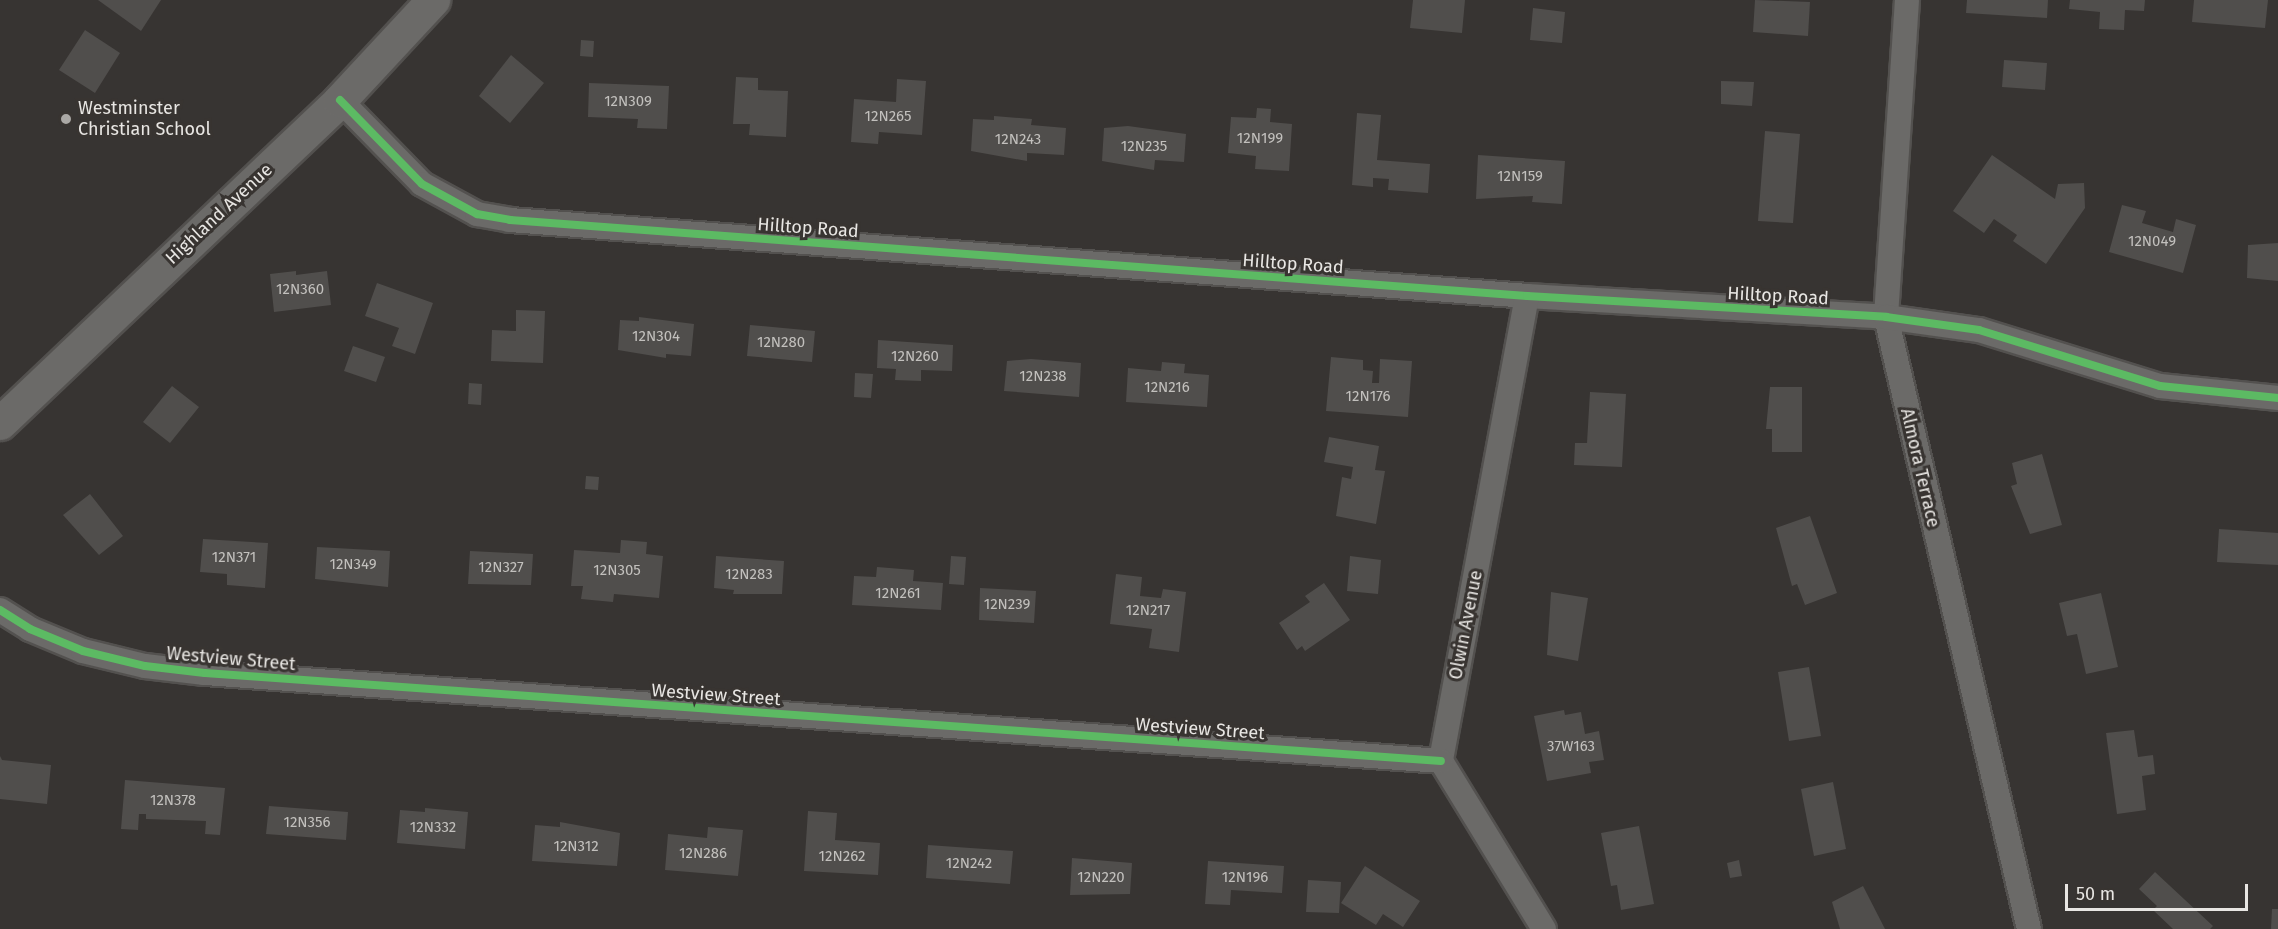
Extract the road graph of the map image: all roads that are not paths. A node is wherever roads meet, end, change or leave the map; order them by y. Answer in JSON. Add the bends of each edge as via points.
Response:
{"nodes":[{"id":1,"x":433,"y":0,"type":"edge"},
{"id":2,"x":1907,"y":0,"type":"edge"},
{"id":3,"x":340,"y":100,"type":"junction"},
{"id":4,"x":1527,"y":296,"type":"junction"},
{"id":5,"x":1886,"y":317,"type":"junction"},
{"id":6,"x":2278,"y":398,"type":"edge"},
{"id":7,"x":0,"y":423,"type":"edge"},
{"id":8,"x":0,"y":610,"type":"edge"},
{"id":9,"x":1441,"y":761,"type":"junction"},
{"id":10,"x":1544,"y":929,"type":"edge"},
{"id":11,"x":2029,"y":929,"type":"edge"}],
"edges":[{"from":1,"to":3,"type":"main road","name":"Highland Avenue"},
{"from":2,"to":5,"type":"street","name":"Almora Terrace"},
{"from":3,"to":4,"type":"street","name":"Hilltop Road","via":[[422,184],[477,214],[510,220]]},
{"from":3,"to":7,"type":"main road","name":"Highland Avenue"},
{"from":4,"to":5,"type":"street","name":"Hilltop Road"},
{"from":4,"to":9,"type":"street","name":"Olwin Avenue"},
{"from":5,"to":6,"type":"street","name":"Hilltop Road","via":[[1979,330],[2160,386]]},
{"from":5,"to":11,"type":"street","name":"Almora Terrace"},
{"from":8,"to":9,"type":"street","name":"Westview Street","via":[[83,651],[145,666],[205,673]]},
{"from":9,"to":10,"type":"street"}]}
